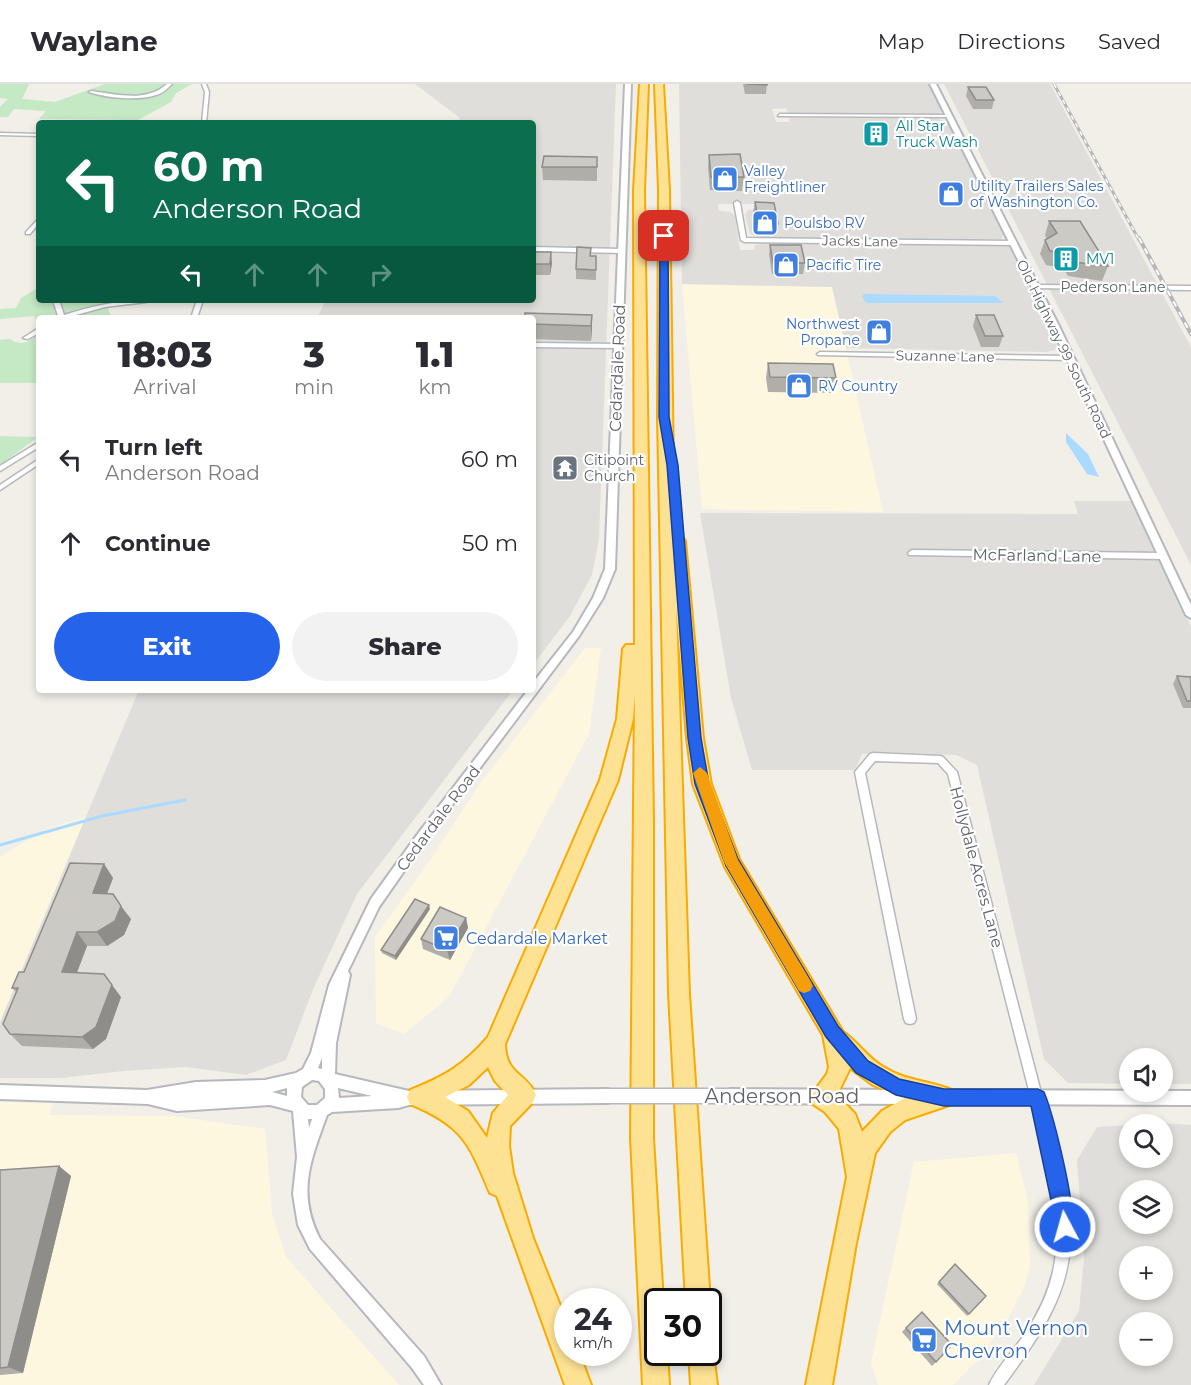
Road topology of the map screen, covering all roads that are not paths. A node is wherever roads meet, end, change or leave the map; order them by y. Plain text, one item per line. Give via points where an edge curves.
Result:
1 (170, 84) edge
2 (204, 84) edge
3 (628, 84) edge
4 (644, 84) edge
5 (659, 84) edge
6 (933, 84) edge
7 (91, 92) dead end
8 (780, 115) dead end
9 (949, 116) junction
10 (204, 120) edge
11 (0, 134) edge
12 (36, 135) edge
13 (737, 203) dead end
14 (36, 224) edge
15 (28, 233) dead end
16 (1014, 243) junction
17 (536, 249) edge
18 (622, 251) junction
19 (1035, 287) junction
20 (1191, 288) edge
21 (121, 303) edge
22 (67, 315) edge
23 (36, 332) edge
24 (26, 338) dead end
25 (536, 345) edge
26 (618, 346) junction
27 (820, 354) dead end
28 (1070, 358) junction
29 (664, 417) junction
30 (36, 446) edge
31 (36, 463) edge
32 (0, 469) edge
33 (0, 488) edge
34 (912, 553) dead end
35 (1163, 556) junction
36 (640, 559) junction
37 (1191, 615) edge
38 (536, 687) edge
39 (531, 693) edge
40 (345, 966) junction
41 (910, 1019) dead end
42 (832, 1032) junction
43 (495, 1044) junction
44 (306, 1077) junction
45 (329, 1078) junction
46 (0, 1092) edge
47 (525, 1095) junction
48 (147, 1097) junction
49 (414, 1097) junction
50 (821, 1097) junction
51 (944, 1097) junction
52 (1038, 1098) junction
53 (1191, 1098) edge
54 (298, 1107) junction
55 (325, 1107) junction
56 (304, 1157) junction
57 (858, 1177) junction
58 (525, 1246) junction
59 (697, 1288) edge
60 (554, 1320) edge
61 (571, 1366) edge
62 (702, 1366) edge
63 (433, 1385) edge
64 (578, 1385) edge
65 (656, 1385) edge
66 (704, 1385) edge
67 (819, 1385) edge
68 (996, 1385) edge

1 - 7 street via 161,93 150,95
2 - 10 street
3 - 18 street, Cedardale Road
4 - 36 highway via 639,190
5 - 29 highway via 664,190
6 - 9 street, Old Highway 99 South Road
8 - 9 street
9 - 16 street, Old Highway 99 South Road
11 - 12 street
13 - 16 street, Jacks Lane via 744,240
14 - 15 street
16 - 19 street, Old Highway 99 South Road
17 - 18 street
18 - 26 street, Cedardale Road
19 - 20 street, Pederson Lane
19 - 28 street, Old Highway 99 South Road
21 - 22 street
23 - 24 street
25 - 26 street
26 - 38 street, Cedardale Road via 610,569 576,634
27 - 28 street, Suzanne Lane
28 - 35 street, Old Highway 99 South Road
29 - 42 highway via 673,465 702,784 731,862
29 - 59 highway via 678,994
30 - 32 street
31 - 33 street
34 - 35 street, McFarland Lane
35 - 37 street, Old Highway 99 South Road
36 - 43 highway via 625,719 613,769
36 - 65 highway via 644,822 642,1138
39 - 40 street, Cedardale Road via 375,903
40 - 44 street, Cedardale Road via 335,985
40 - 45 street, Cedardale Road via 329,1043
41 - 52 street, Hollydale Acres Lane via 860,772 873,757 940,759 952,772
42 - 50 highway via 840,1072 831,1089
42 - 51 highway via 854,1059 883,1081
43 - 47 highway via 502,1075
43 - 49 highway via 478,1066 459,1081
44 - 45 street via 318,1074
44 - 48 street via 266,1087 196,1089
44 - 54 street via 293,1093
45 - 49 street, Anderson Road
45 - 55 street via 333,1093
46 - 48 street
47 - 49 street, Anderson Road
47 - 50 street, Anderson Road, bridge
47 - 58 highway via 503,1116 497,1140
48 - 54 street via 177,1104 270,1098
49 - 55 street, Anderson Road
49 - 58 highway via 440,1102 471,1131
50 - 51 street, Anderson Road
50 - 57 highway via 833,1103 849,1123
51 - 52 street, Anderson Road
51 - 57 highway via 912,1104 882,1126 868,1145
52 - 53 street, Anderson Road
52 - 68 street via 1063,1206 1062,1274 1041,1324
54 - 55 street via 312,1112
54 - 56 street
55 - 56 street
56 - 63 street via 300,1194 305,1225 315,1244 418,1362
57 - 67 highway
58 - 60 highway
61 - 64 highway
62 - 66 highway

